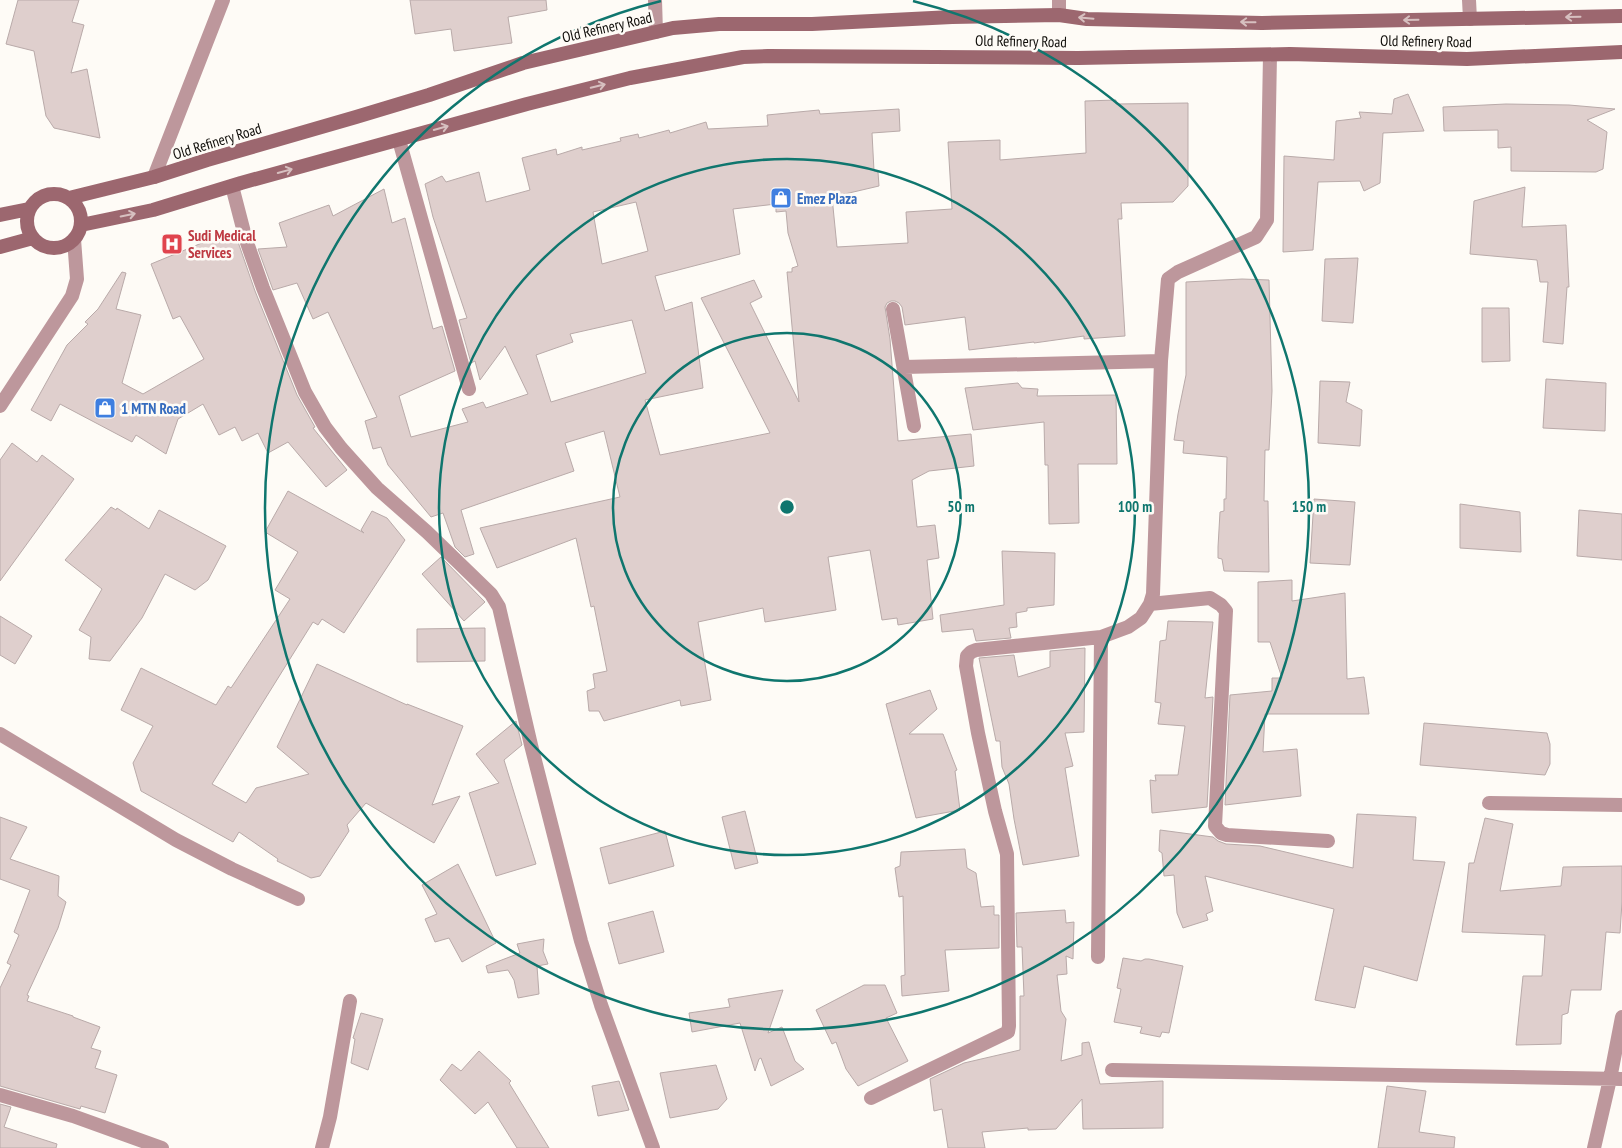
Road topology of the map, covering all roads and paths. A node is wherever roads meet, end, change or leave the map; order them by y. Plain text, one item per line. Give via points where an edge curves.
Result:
1 (223, 0) edge
2 (655, 0) edge
3 (1059, 0) edge
4 (1469, 0) edge
5 (1059, 14) junction
6 (1622, 16) edge
7 (1470, 19) junction
8 (656, 32) junction
9 (1622, 52) edge
10 (1270, 55) junction
11 (399, 140) junction
12 (154, 177) junction
13 (232, 186) junction
14 (69, 198) junction
15 (29, 209) junction
16 (0, 215) edge
17 (81, 225) junction
18 (33, 238) junction
19 (74, 239) junction
20 (0, 248) edge
21 (893, 309) dead end
22 (1161, 361) junction
23 (904, 367) junction
24 (469, 390) dead end
25 (0, 406) edge
26 (914, 426) dead end
27 (1150, 604) junction
28 (1101, 637) junction
29 (0, 734) edge
30 (1489, 803) dead end
31 (1622, 804) edge
32 (1328, 840) dead end
33 (298, 899) dead end
34 (1098, 957) dead end
35 (350, 1001) dead end
36 (1622, 1017) edge
37 (1112, 1070) dead end
38 (1616, 1079) edge
39 (0, 1095) edge
40 (871, 1098) dead end
41 (162, 1148) edge
42 (322, 1148) edge
43 (653, 1148) edge
44 (1594, 1148) edge

1 - 12 street
2 - 8 street
3 - 5 street
4 - 7 street
7 -> 5 main road, Old Refinery Road via 1262,23 1087,18
5 - 8 main road, Old Refinery Road via 812,24 719,24
6 -> 7 main road, Old Refinery Road
8 - 12 main road, Old Refinery Road via 523,63 428,96
9 - 10 main road, Old Refinery Road via 1467,59
11 -> 10 main road, Old Refinery Road via 630,78 742,57
10 - 22 street via 1267,220 1256,237 1168,279
13 -> 11 main road, Old Refinery Road
11 - 24 street
12 - 14 main road, Old Refinery Road
17 -> 13 main road, Old Refinery Road via 153,210
13 - 43 street via 262,288 305,392 325,427 377,488 491,594 499,607 581,941
14 - 15 main road via 54,194 39,198
14 - 17 main road via 79,210
15 - 16 main road
15 - 18 main road via 26,224
17 - 19 main road
18 - 19 main road via 45,247 60,248
18 - 20 main road
19 - 25 street via 77,279 72,296
21 - 23 street
22 - 23 street
22 - 27 street via 1153,594
23 - 26 street
27 - 28 street via 1141,618 1128,627
27 - 32 street via 1210,598 1226,611 1215,826 1227,834
28 - 34 street
28 - 40 street via 976,650 967,656 978,733 1007,854 1008,1032
29 - 33 street via 176,840
30 - 31 street
35 - 42 street
36 - 38 street
37 - 38 street
38 - 44 street
39 - 41 street via 73,1116

